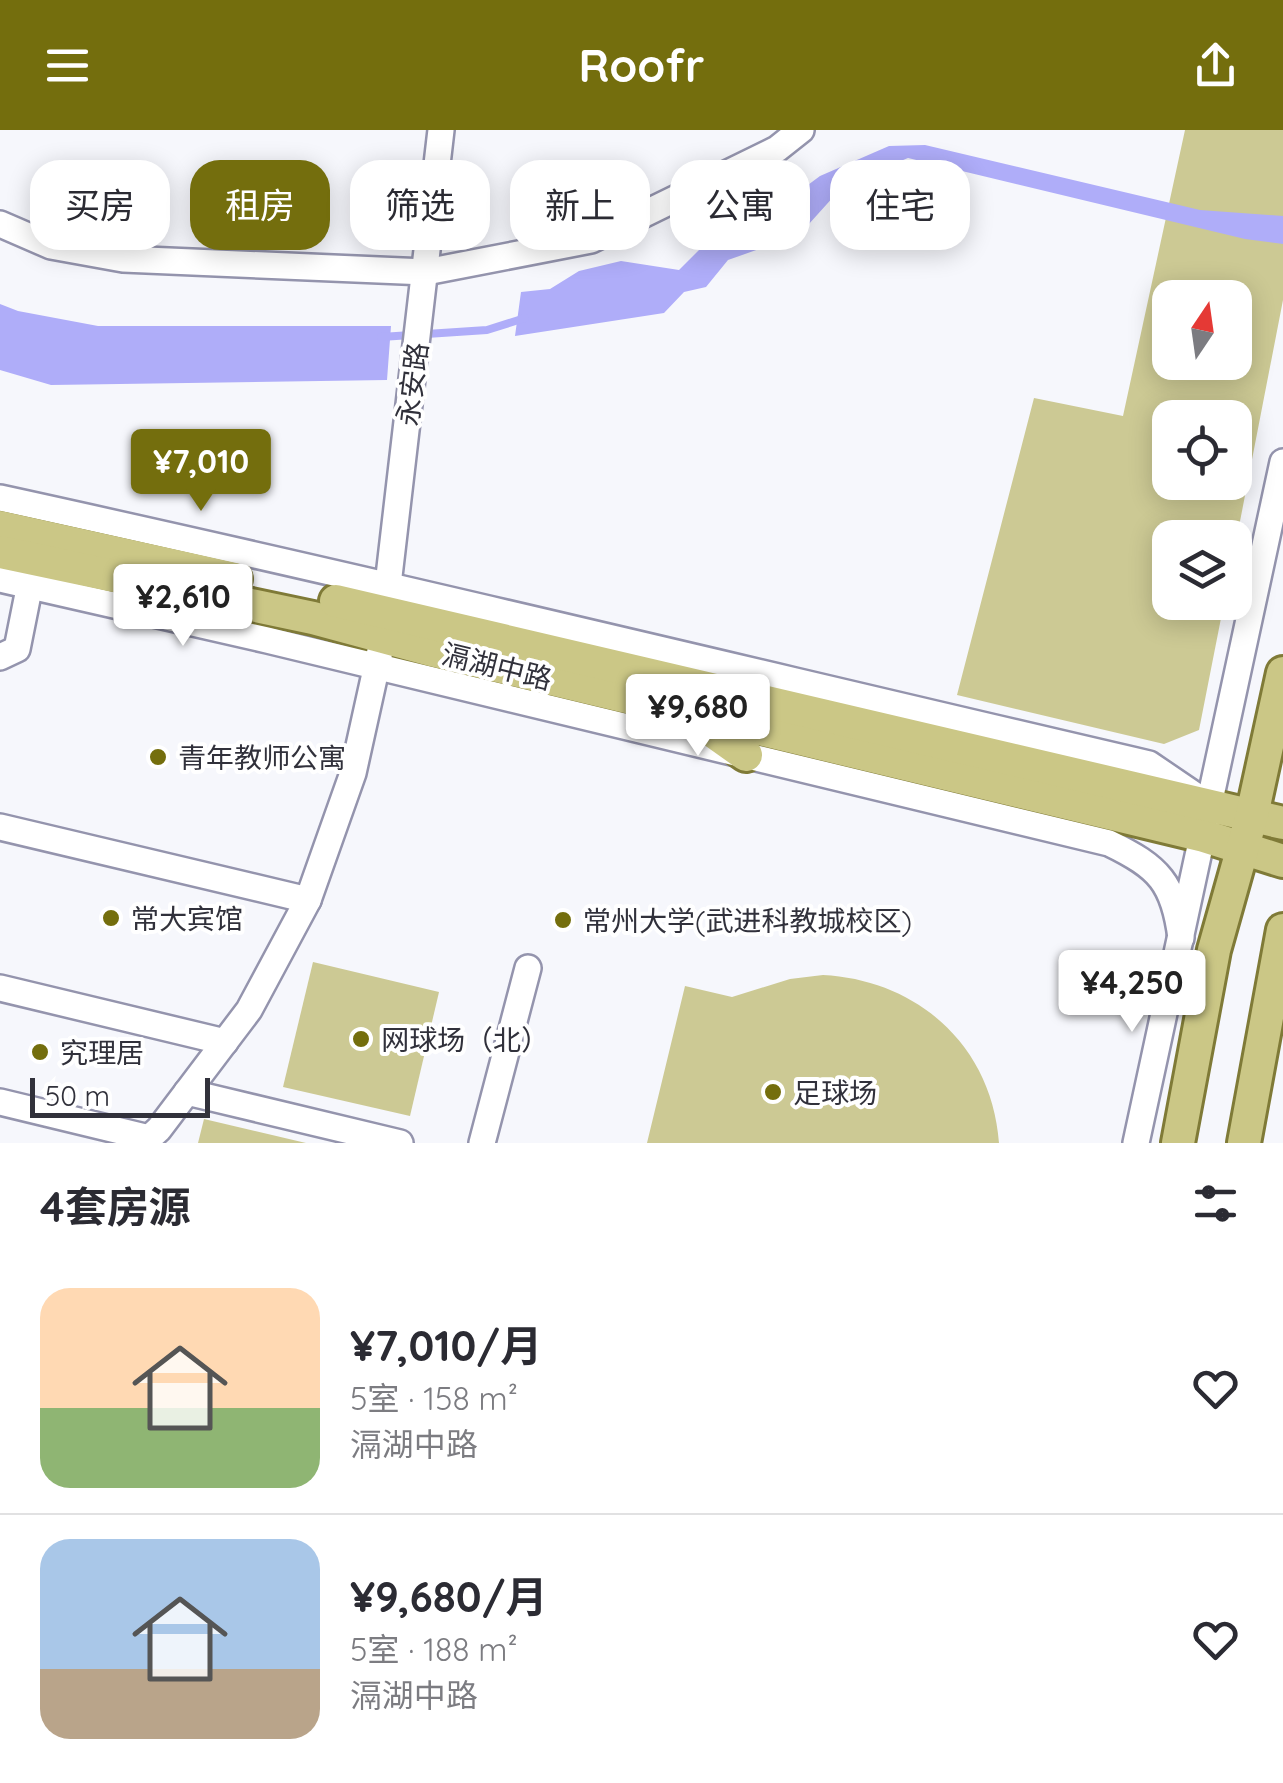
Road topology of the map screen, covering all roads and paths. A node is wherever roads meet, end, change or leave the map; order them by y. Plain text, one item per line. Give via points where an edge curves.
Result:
1 (441, 130) edge
2 (801, 130) edge
3 (0, 224) edge
4 (426, 272) junction
5 (1283, 462) edge
6 (0, 498) edge
7 (0, 526) edge
8 (0, 552) edge
9 (32, 573) junction
10 (0, 579) edge
11 (383, 626) junction
12 (0, 657) edge
13 (1283, 673) edge
14 (687, 712) junction
15 (746, 755) junction
16 (1268, 819) edge
17 (1208, 821) junction
18 (0, 827) edge
19 (1243, 848) junction
20 (1283, 861) edge
21 (308, 900) junction
22 (1283, 930) edge
23 (1181, 938) junction
24 (528, 968) dead end
25 (0, 988) edge
26 (224, 1042) junction
27 (187, 1092) junction
28 (0, 1102) edge
29 (147, 1141) edge
30 (400, 1143) edge
31 (482, 1143) edge
32 (1136, 1143) edge
33 (1178, 1143) edge
34 (1244, 1143) edge

1 - 4 street, 永安路
2 - 4 street via 777,149 592,240
3 - 4 street via 52,246 124,259
4 - 11 street, 永安路
5 - 17 street
6 - 11 street via 302,564
7 - 11 main road, 滆湖中路
8 - 9 main road, 滆湖中路
9 - 10 street
9 - 11 main road, 滆湖中路
9 - 12 street via 16,649
11 - 14 main road, 滆湖中路
11 - 15 street
11 - 17 main road, 滆湖中路
11 - 21 street, 永安路 via 353,772
13 - 16 main road
14 - 15 main road
14 - 17 main road, 滆湖中路
15 - 23 street via 1109,843 1154,868 1167,884
16 - 17 main road, 滆湖中路
16 - 19 main road
17 - 19 main road, 滆湖中路
17 - 23 street
18 - 21 street
19 - 20 main road, 滆湖中路
19 - 33 main road via 1214,950
21 - 26 street, 永安路 via 249,1010
22 - 34 main road
23 - 32 street
24 - 31 street
25 - 26 street
26 - 27 street, 永安路
27 - 29 street, 永安路
27 - 30 street
28 - 29 street

